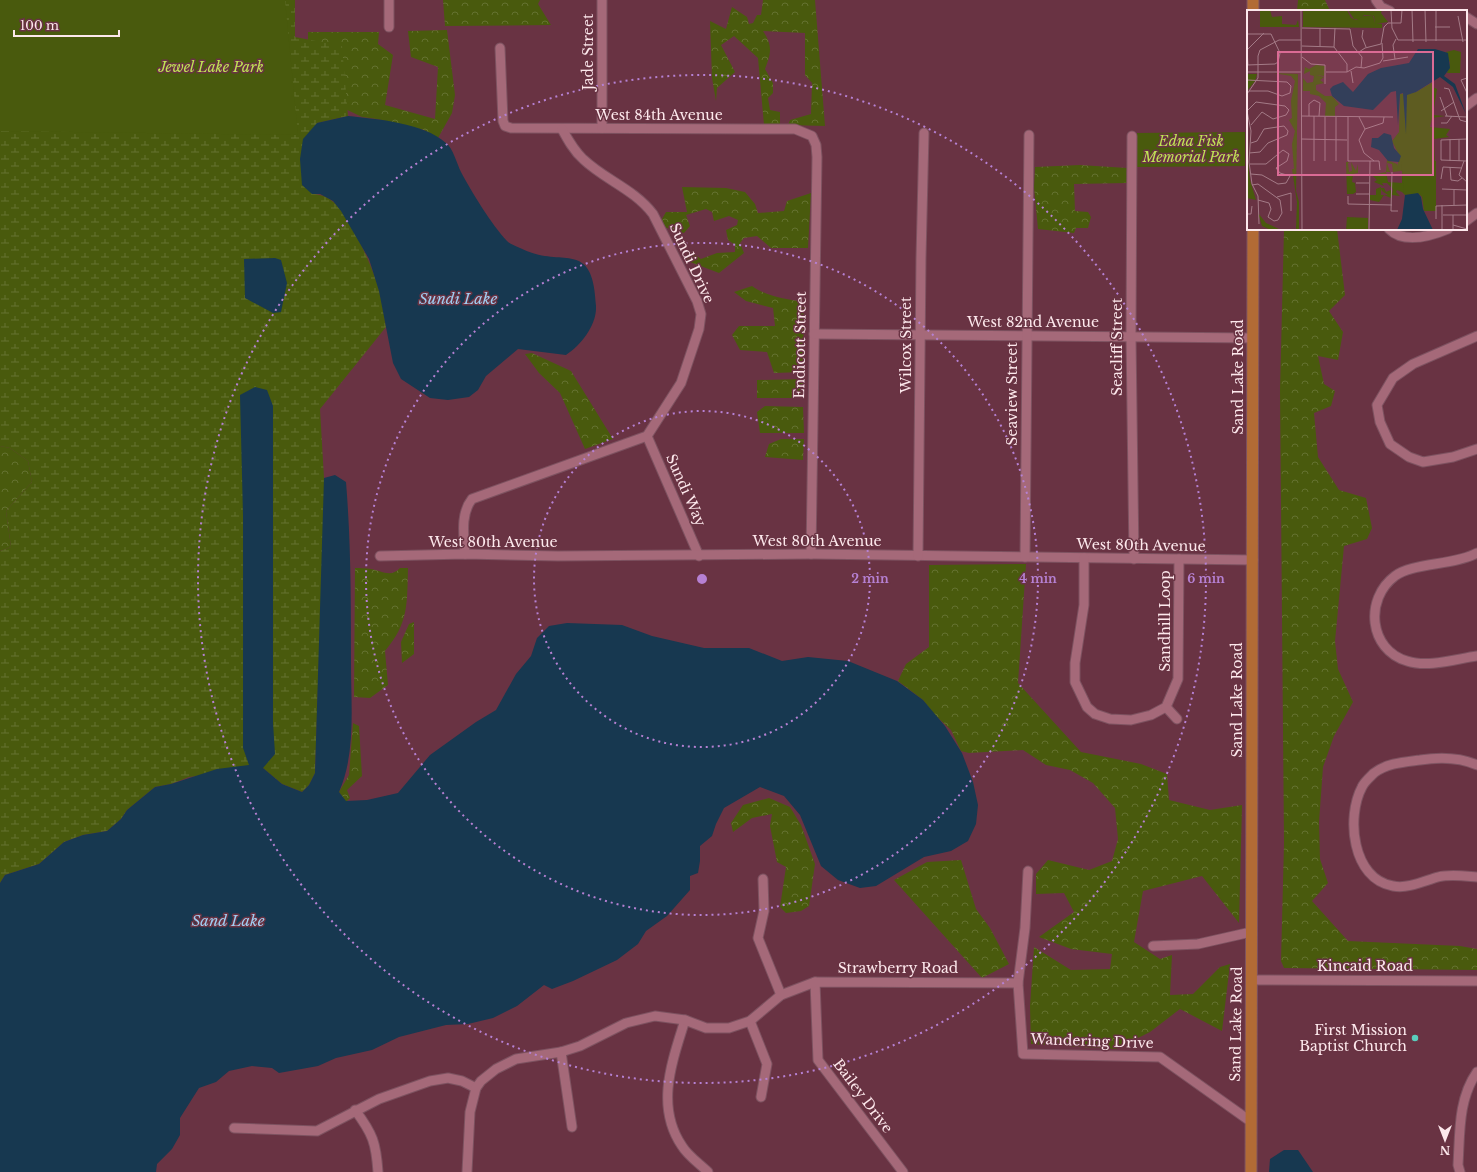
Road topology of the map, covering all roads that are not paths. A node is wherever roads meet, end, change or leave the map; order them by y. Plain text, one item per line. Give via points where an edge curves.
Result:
1 (390, 0) edge
2 (602, 0) edge
3 (1376, 0) edge
4 (1388, 10) edge
5 (1467, 18) edge
6 (1477, 24) edge
7 (390, 28) dead end
8 (500, 48) dead end
9 (1477, 98) edge
10 (1467, 105) edge
11 (602, 128) junction
12 (562, 129) junction
13 (924, 133) dead end
14 (1029, 135) dead end
15 (812, 136) joint
16 (1132, 136) dead end
17 (1477, 213) edge
18 (1467, 220) edge
19 (1253, 230) edge
20 (1390, 230) edge
21 (1446, 230) edge
22 (814, 334) junction
23 (920, 335) junction
24 (1477, 336) edge
25 (1026, 337) junction
26 (1131, 337) junction
27 (1253, 338) junction
28 (647, 436) junction
29 (1477, 449) edge
30 (465, 554) junction
31 (811, 554) junction
32 (1477, 554) edge
33 (380, 556) dead end
34 (699, 556) junction
35 (918, 556) junction
36 (1025, 557) junction
37 (1084, 558) junction
38 (1134, 559) junction
39 (1179, 559) junction
40 (1253, 560) junction
41 (1477, 656) edge
42 (1166, 707) junction
43 (1177, 719) dead end
44 (1477, 765) edge
45 (1028, 871) dead end
46 (1477, 878) edge
47 (763, 879) dead end
48 (1251, 932) junction
49 (1153, 946) dead end
50 (1252, 980) junction
51 (1477, 981) edge
52 (815, 982) junction
53 (1018, 983) junction
54 (781, 994) junction
55 (685, 1020) junction
56 (750, 1021) junction
57 (561, 1052) junction
58 (1477, 1072) edge
59 (476, 1088) junction
60 (761, 1098) dead end
61 (355, 1110) junction
62 (1250, 1121) junction
63 (572, 1127) dead end
64 (234, 1128) dead end
65 (378, 1172) edge
66 (467, 1172) edge
67 (707, 1172) edge
68 (903, 1172) edge
69 (1251, 1172) edge
70 (1460, 1172) edge

1 - 7 street
2 - 11 street, Jade Street
3 - 4 street
5 - 6 street
8 - 12 street, West 84th Avenue via 505,126
9 - 10 street
11 - 12 street, West 84th Avenue
11 - 15 street, West 84th Avenue via 795,129
12 - 28 street, Sundi Drive via 583,160 646,205 698,301 701,314 699,329 681,383
13 - 23 street, Wilcox Street
14 - 25 street, Seaview Street
15 - 22 street, Endicott Street via 817,157
16 - 26 street, Seacliff Street
17 - 18 street
19 - 27 main road, Sand Lake Road
20 - 21 street via 1412,238 1432,236
22 - 23 street, West 82nd Avenue
22 - 31 street, Endicott Street
23 - 25 street, West 82nd Avenue
23 - 35 street, Wilcox Street
24 - 29 street via 1413,364 1393,378 1377,405 1380,422 1390,444 1408,456 1423,462 1453,457
25 - 26 street, West 82nd Avenue
25 - 36 street, Seaview Street
26 - 27 street, West 82nd Avenue
26 - 38 street, Seacliff Street
27 - 40 main road, Sand Lake Road
28 - 30 street via 472,499 466,507 464,517
28 - 34 street, Sundi Way
30 - 33 street, West 80th Avenue
30 - 34 street, West 80th Avenue
31 - 34 street, West 80th Avenue
31 - 35 street, West 80th Avenue
32 - 41 street via 1395,575 1376,599 1374,623 1381,641 1391,653 1406,661 1420,664
35 - 36 street, West 80th Avenue
36 - 37 street, West 80th Avenue
37 - 38 street, West 80th Avenue
37 - 42 street via 1084,606 1075,663 1075,682 1087,707 1095,714 1131,720 1151,715
38 - 39 street, West 80th Avenue
39 - 40 street, West 80th Avenue
39 - 42 street, Sandhill Loop via 1178,679
40 - 48 main road, Sand Lake Road
42 - 43 street
44 - 46 street via 1462,759 1433,758 1391,764 1375,772 1362,785 1354,820 1355,848 1363,866 1379,880 1393,886 1412,885 1440,877 1462,875
45 - 53 street, Wandering Drive via 1025,928
47 - 54 street via 764,911 758,938
48 - 49 street via 1198,944
48 - 50 main road, Sand Lake Road
50 - 51 street, Kincaid Road
50 - 62 main road, Sand Lake Road
52 - 53 street, Strawberry Road
52 - 54 street, Strawberry Road
52 - 68 street, Bailey Drive via 818,1060
53 - 62 street, Wandering Drive via 1023,1054 1160,1057
54 - 56 street
55 - 56 street via 706,1028 729,1028
55 - 57 street via 655,1016 626,1023 580,1046
55 - 67 street via 670,1072 667,1102 670,1127 683,1148
56 - 60 street via 767,1064
57 - 59 street via 516,1059 496,1069 481,1080
57 - 63 street
58 - 70 street via 1471,1080 1463,1102 1458,1165
59 - 61 street via 448,1078 430,1081
59 - 66 street via 470,1112
61 - 64 street via 317,1131
61 - 65 street via 375,1141
62 - 69 main road, Sand Lake Road

